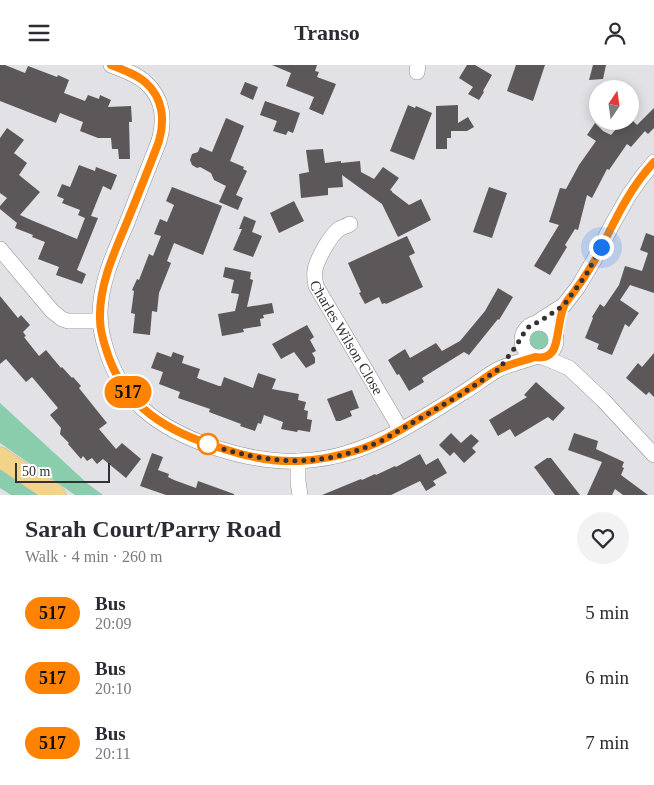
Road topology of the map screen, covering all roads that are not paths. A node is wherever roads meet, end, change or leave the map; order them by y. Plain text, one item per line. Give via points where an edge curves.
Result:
1 (111, 65) edge
2 (654, 162) edge
3 (350, 224) dead end
4 (0, 249) edge
5 (564, 305) junction
6 (100, 321) junction
7 (536, 323) junction
8 (522, 337) junction
9 (556, 341) junction
10 (539, 357) junction
11 (569, 368) junction
12 (499, 369) junction
13 (401, 430) junction
14 (654, 455) edge
15 (0, 457) edge
16 (298, 461) junction
17 (56, 495) edge
18 (300, 495) edge

1 - 6 street via 146,83 157,98 163,119 159,141 106,277
2 - 5 street via 629,195 594,260
3 - 13 street, Charles Wilson Close via 339,229 330,240 308,279 316,286
4 - 6 street via 62,319
5 - 7 street
5 - 9 street
6 - 16 street via 115,373 132,397 153,417 188,437 228,451
7 - 8 street via 527,328
7 - 9 street via 552,328
8 - 10 street via 526,351
8 - 12 street
9 - 10 street via 552,352
9 - 11 street
10 - 11 street
10 - 12 street
11 - 14 street
12 - 13 street
13 - 16 street via 352,452
15 - 17 main road
16 - 18 street

